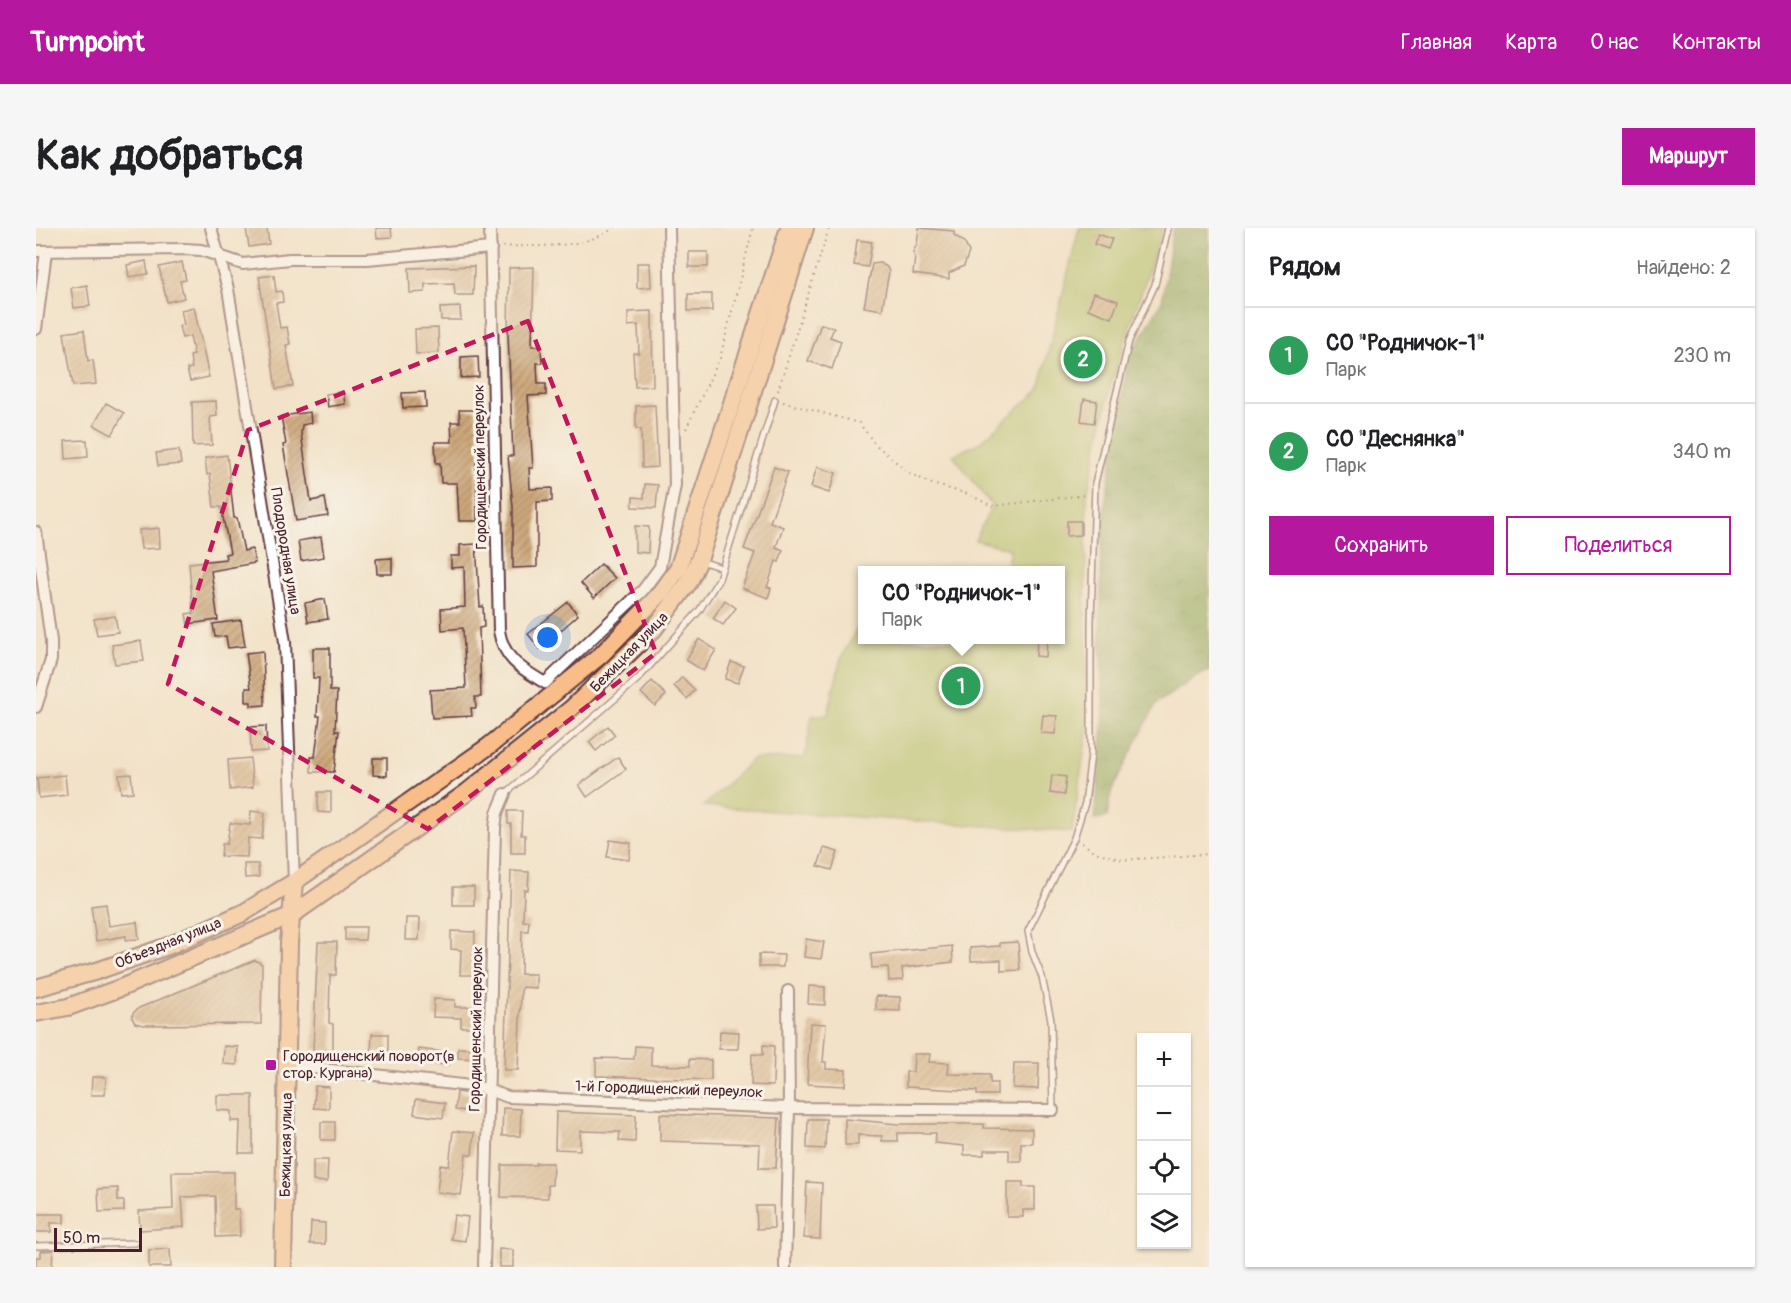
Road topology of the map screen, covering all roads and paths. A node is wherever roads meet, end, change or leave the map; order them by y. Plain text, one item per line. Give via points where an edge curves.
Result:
1 (211, 228) edge
2 (490, 228) edge
3 (614, 228) edge
4 (669, 228) edge
5 (753, 228) edge
6 (789, 228) edge
7 (805, 228) edge
8 (829, 228) edge
9 (1168, 228) edge
10 (491, 248) junction
11 (41, 252) edge
12 (220, 258) junction
13 (36, 329) edge
14 (775, 400) junction
15 (675, 440) junction
16 (1093, 495) junction
17 (36, 531) edge
18 (699, 560) junction
19 (722, 568) junction
20 (36, 707) edge
21 (505, 794) joint
22 (1074, 838) junction
23 (1209, 854) edge
24 (294, 882) junction
25 (292, 915) junction
26 (36, 988) edge
27 (788, 991) dead end
28 (36, 1013) edge
29 (288, 1065) junction
30 (489, 1091) junction
31 (789, 1108) junction
32 (1053, 1110) joint
33 (135, 1243) dead end
34 (36, 1246) edge
35 (283, 1267) edge
36 (484, 1267) edge
37 (785, 1267) edge

1 - 12 street, Плодородная улица
2 - 10 street, Городищенский переулок
3 - 10 path via 579,244
4 - 15 street
5 - 15 path via 720,358 684,431
6 - 24 main road, Бежицкая улица via 687,547 661,593 601,655 489,746
7 - 18 main road, Бежицкая улица
8 - 14 path
9 - 16 lane via 1155,285 1129,341
10 - 12 street via 261,264
10 - 15 street, Городищенский переулок via 500,632 507,656 545,683 643,590 660,567 675,485
11 - 12 street via 184,249 201,250
11 - 13 street
12 - 24 street, Плодородная улица via 285,642
14 - 16 path via 859,423 876,445 909,473 992,506
14 - 19 lane
16 - 22 lane via 1091,754 1085,803
17 - 20 street via 51,641 51,660
18 - 19 lane
18 - 25 main road, Бежицкая улица via 654,629 572,708 466,793
19 - 21 lane via 699,611 638,679
21 - 30 street, Городищенский переулок via 496,813 495,828
22 - 23 path via 1095,852 1123,860
22 - 32 lane via 1028,931 1051,1020
24 - 25 main road, Бежицкая улица
24 - 26 main road, Объездная улица via 243,913 168,946
25 - 28 main road, Объездная улица via 123,987 68,1007
25 - 29 main road, Бежицкая улица
27 - 31 street
29 - 30 street, 1-й Городищенский переулок
29 - 35 main road, Бежицкая улица
30 - 31 street, 1-й Городищенский переулок via 508,1097
30 - 36 street, Городищенский переулок
31 - 32 street, 1-й Городищенский переулок
31 - 37 street
33 - 34 lane

